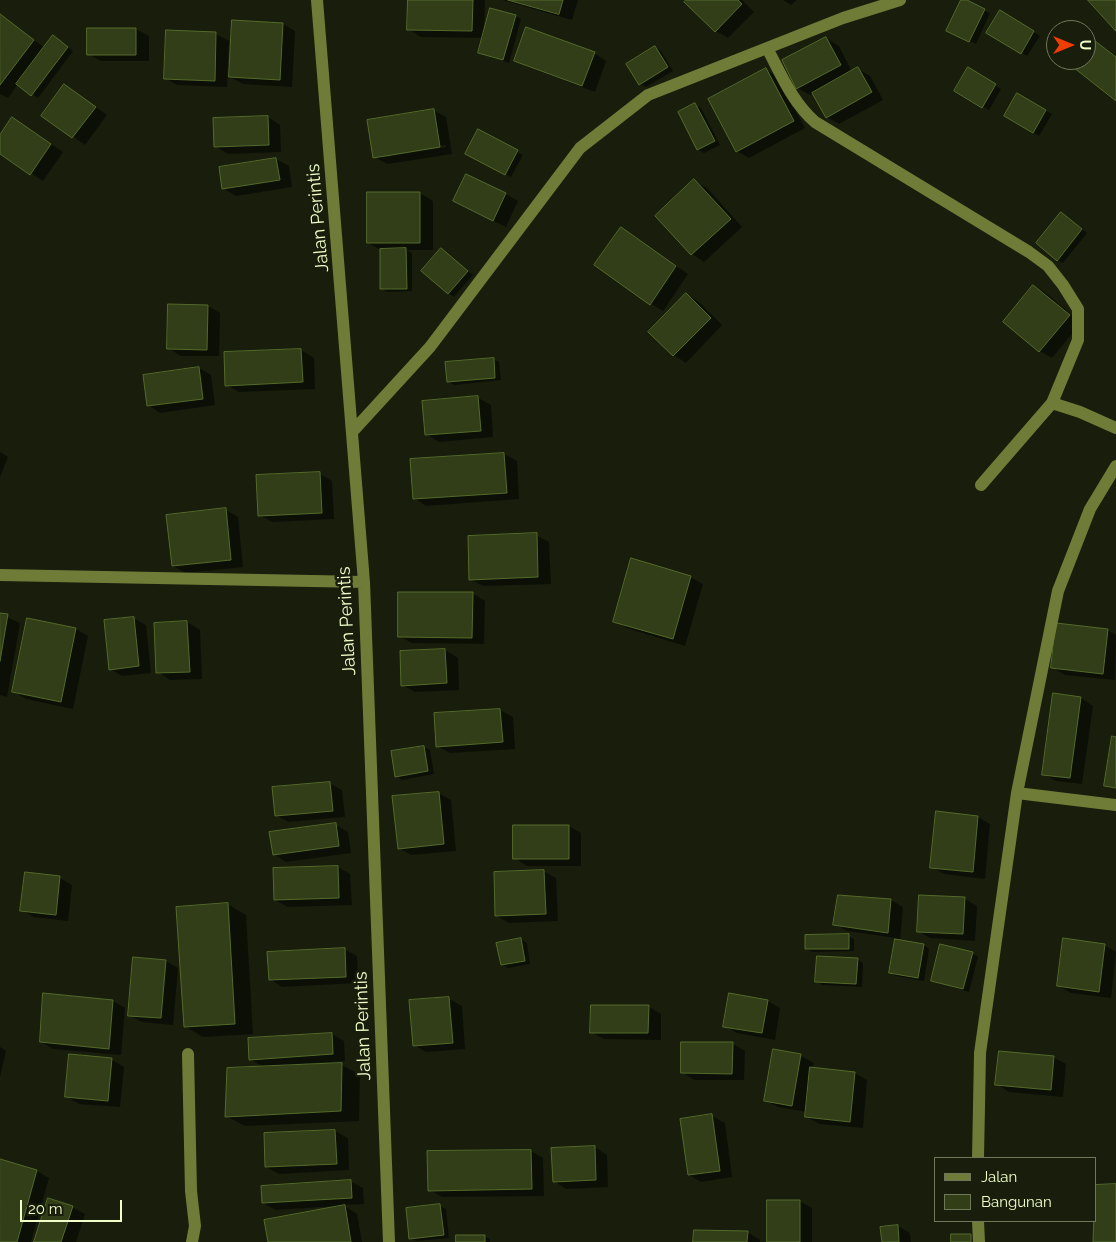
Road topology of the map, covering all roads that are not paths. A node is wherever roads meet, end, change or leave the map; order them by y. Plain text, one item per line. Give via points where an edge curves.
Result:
1 (318, 0) edge
2 (900, 0) edge
3 (871, 4) edge
4 (768, 48) junction
5 (1052, 403) junction
6 (1116, 428) edge
7 (353, 431) junction
8 (1116, 466) edge
9 (981, 485) dead end
10 (0, 575) edge
11 (364, 582) junction
12 (1018, 793) junction
13 (1116, 805) edge
14 (188, 1054) dead end
15 (978, 1157) edge
16 (978, 1222) edge
17 (192, 1242) edge
18 (389, 1242) edge
19 (979, 1242) edge

1 - 7 street, Jalan Perintis
2 - 3 street
3 - 4 street
4 - 5 street via 794,98 814,122 1029,252 1048,266 1063,284 1078,309 1078,340
4 - 7 street via 648,95 580,148 430,347
5 - 6 street
5 - 9 street
7 - 11 street, Jalan Perintis
8 - 12 street via 1090,509 1058,591
10 - 11 street
11 - 18 street, Jalan Perintis
12 - 13 street
12 - 15 street via 980,1053
14 - 17 street via 191,1191 195,1226
16 - 19 street

